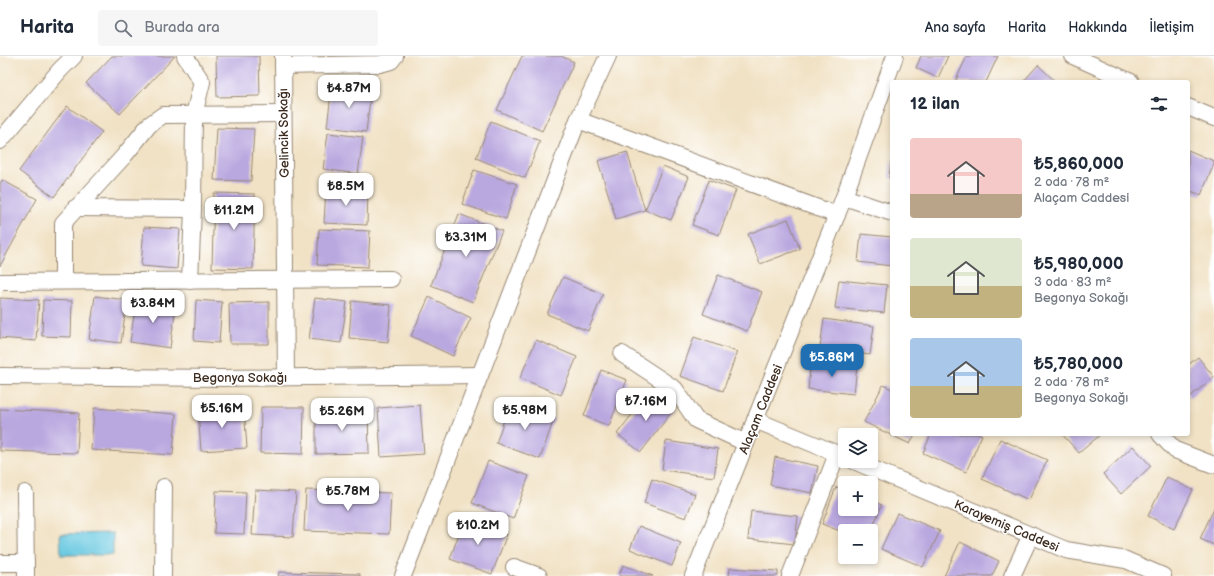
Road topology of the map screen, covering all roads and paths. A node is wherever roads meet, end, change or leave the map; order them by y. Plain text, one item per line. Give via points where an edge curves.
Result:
1 (74, 56) edge
2 (185, 56) edge
3 (395, 56) edge
4 (895, 56) edge
5 (1073, 56) edge
6 (604, 57) edge
7 (283, 61) edge
8 (1127, 80) edge
9 (1190, 108) edge
10 (283, 114) junction
11 (194, 115) junction
12 (1214, 118) edge
13 (578, 120) junction
14 (0, 141) edge
15 (844, 197) junction
16 (75, 208) junction
17 (193, 209) junction
18 (890, 212) edge
19 (837, 215) junction
20 (391, 279) dead end
21 (190, 280) junction
22 (285, 280) junction
23 (63, 281) junction
24 (0, 282) edge
25 (622, 354) dead end
26 (480, 374) junction
27 (0, 376) edge
28 (286, 377) junction
29 (755, 420) junction
30 (1162, 436) edge
31 (746, 443) junction
32 (838, 455) edge
33 (838, 463) edge
34 (1214, 465) edge
35 (871, 468) edge
36 (164, 487) dead end
37 (25, 493) dead end
38 (1031, 535) junction
39 (0, 564) edge
40 (514, 566) dead end
41 (26, 570) edge
42 (163, 576) edge
43 (403, 576) edge
44 (538, 576) edge
45 (693, 576) edge
46 (790, 576) edge
47 (1012, 576) edge
48 (1163, 576) edge

1 - 14 street
2 - 11 street via 202,82
3 - 7 street via 391,61 380,64
4 - 15 street, Alaçam Caddesi
5 - 8 street
6 - 13 street
7 - 10 street, Gelincik Sokağı
9 - 12 street
10 - 11 street
10 - 22 street, Gelincik Sokağı
11 - 16 street via 163,115 149,125
11 - 17 street
13 - 19 street
13 - 26 street
15 - 18 street
15 - 19 street, Alaçam Caddesi
16 - 17 street
16 - 23 street via 63,223
17 - 21 street
19 - 29 street, Alaçam Caddesi
20 - 22 street
21 - 22 street
21 - 23 street
22 - 28 street, Gelincik Sokağı
23 - 24 street
25 - 31 street via 675,389 696,420
26 - 28 street, Begonya Sokağı
26 - 43 street
27 - 28 street, Begonya Sokağı
29 - 31 street, Alaçam Caddesi
29 - 32 street
30 - 34 street via 1175,450
31 - 45 street, Alaçam Caddesi
33 - 46 street
35 - 38 street, Karayemiş Caddesi
36 - 42 street
37 - 41 street
38 - 47 street
38 - 48 street, Karayemiş Caddesi via 1066,550 1126,560
39 - 41 street
40 - 44 street

